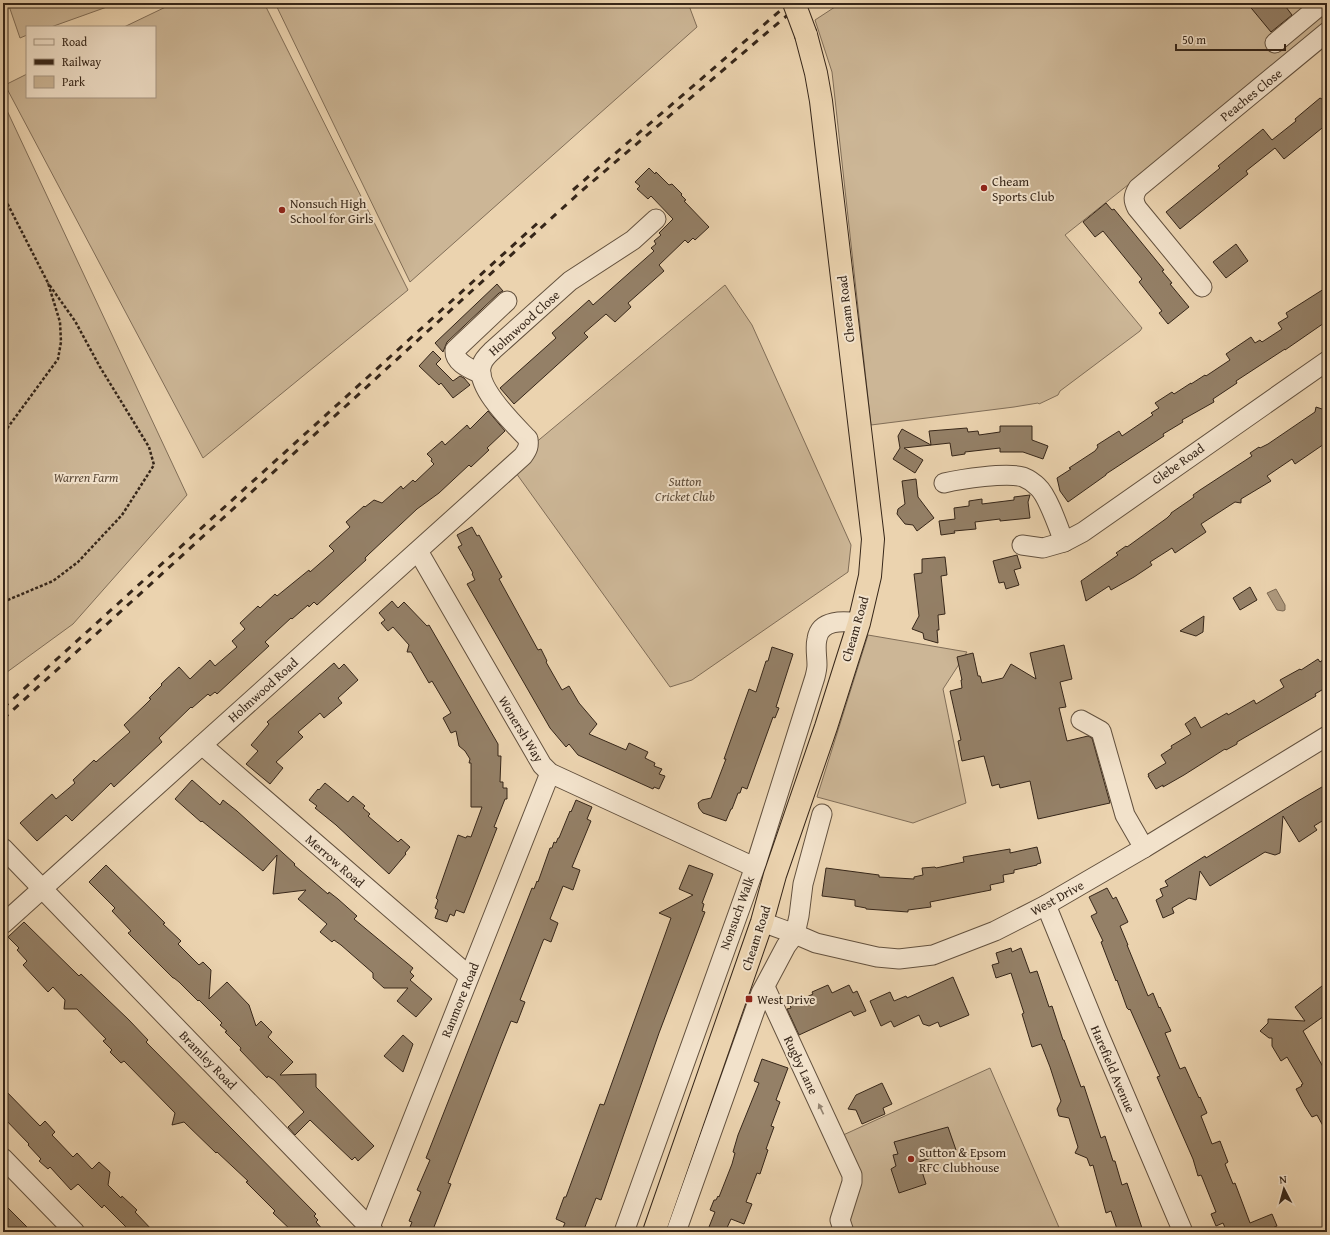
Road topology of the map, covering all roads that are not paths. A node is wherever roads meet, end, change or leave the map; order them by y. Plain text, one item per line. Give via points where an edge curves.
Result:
1 (794, 3) edge
2 (1313, 6) edge
3 (1327, 32) edge
4 (1275, 43) dead end
5 (656, 219) dead end
6 (1202, 287) dead end
7 (507, 301) dead end
8 (1327, 361) edge
9 (481, 374) junction
10 (944, 482) dead end
11 (1064, 542) junction
12 (1022, 545) dead end
13 (418, 551) junction
14 (859, 623) junction
15 (1081, 720) dead end
16 (1327, 736) edge
17 (202, 745) junction
18 (550, 773) junction
19 (822, 814) dead end
20 (3, 848) edge
21 (1144, 848) junction
22 (754, 867) junction
23 (43, 889) junction
24 (1046, 905) junction
25 (762, 922) junction
26 (3, 924) edge
27 (795, 934) junction
28 (469, 976) junction
29 (765, 987) junction
30 (3, 1158) edge
31 (371, 1231) edge
32 (75, 1232) edge
33 (624, 1232) edge
34 (654, 1232) edge
35 (676, 1232) edge
36 (844, 1232) edge
37 (1183, 1232) edge

1 - 14 highway, Cheam Road, bridge via 816,73 873,539 870,576
2 - 4 street
3 - 6 street, Peaches Close via 1179,163 1138,188 1135,193 1133,200 1137,208
5 - 9 street, Holmwood Close via 633,240 570,281 486,356 481,365
7 - 9 street via 455,350 462,364
8 - 11 street, Glebe Road via 1083,532
9 - 13 street, Holmwood Road via 485,387 493,399 528,439 528,449
10 - 11 street via 968,478 1022,476 1039,488
11 - 12 street, Glebe Road via 1043,548
13 - 17 street, Holmwood Road
13 - 18 street, Wonersh Way via 542,765
14 - 22 street, Nonsuch Walk via 833,622 822,628 818,634 815,677
14 - 25 highway, Cheam Road via 775,875
15 - 21 street via 1101,731 1125,816
16 - 21 street, West Drive
17 - 23 street, Holmwood Road
17 - 28 street, Merrow Road
18 - 22 street, Wonersh Way
18 - 28 street, Ranmore Road
19 - 27 street via 803,884
20 - 23 street, Bramley Road
21 - 24 street, West Drive
22 - 33 street, Nonsuch Walk
23 - 26 street, Holmwood Road
23 - 31 street, Bramley Road
24 - 27 street, West Drive via 995,931 933,955 915,958 876,957 816,943
24 - 37 street, Harefield Avenue
25 - 27 street, West Drive
25 - 34 highway, Cheam Road
27 - 29 street
28 - 31 street, Ranmore Road
29 - 35 street via 754,1010
36 -> 29 street, Rugby Lane via 840,1220 852,1175
30 - 32 street

